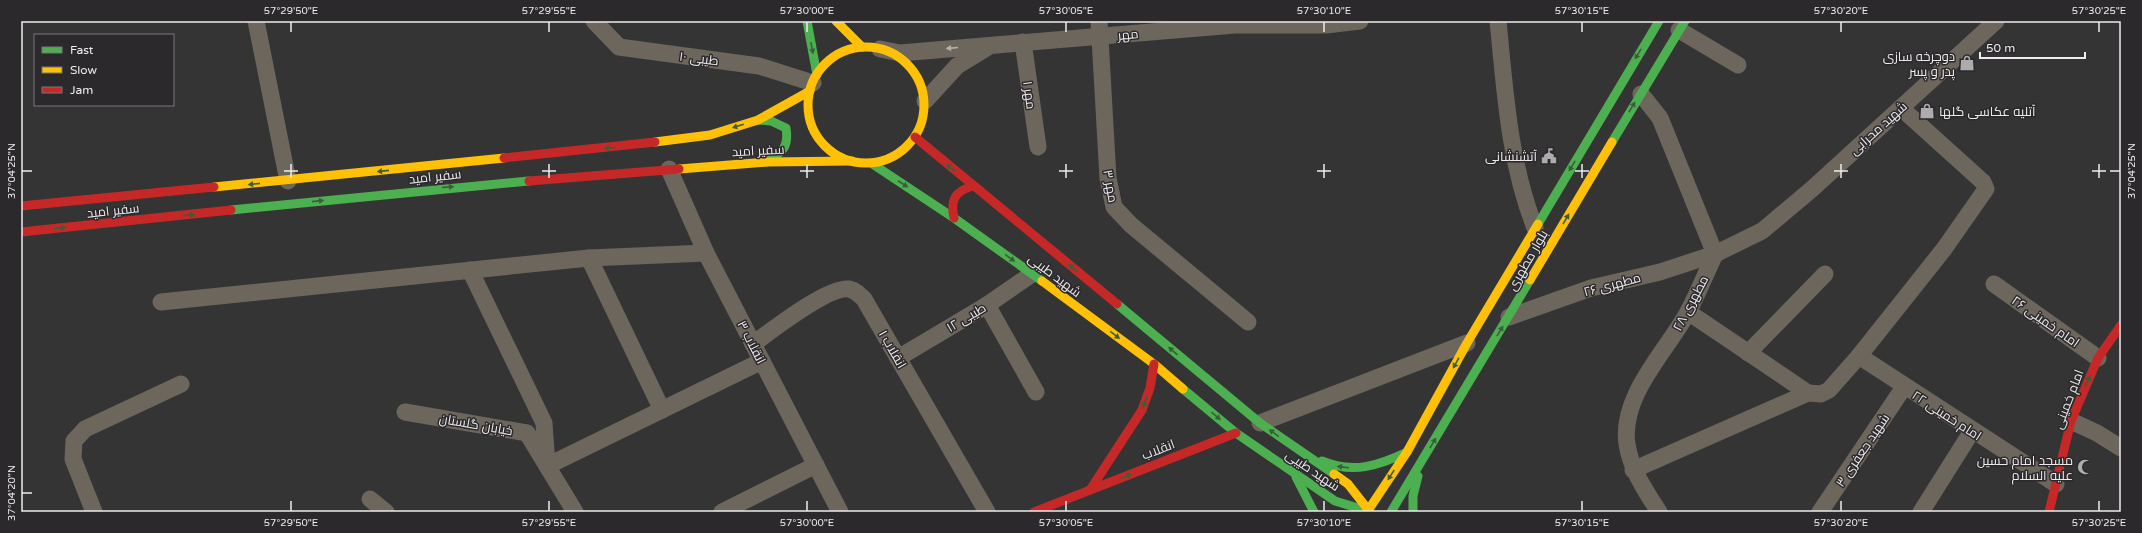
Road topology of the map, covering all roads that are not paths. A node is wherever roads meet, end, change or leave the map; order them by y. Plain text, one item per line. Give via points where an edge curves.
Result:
1 (256, 21) edge
2 (594, 21) edge
3 (807, 21) edge
4 (836, 21) edge
5 (1360, 21) edge
6 (1498, 21) edge
7 (1658, 21) edge
8 (1996, 21) edge
9 (1236, 23) edge
10 (1165, 26) edge
11 (1682, 26) edge
12 (1099, 29) edge
13 (1023, 42) junction
14 (991, 44) junction
15 (862, 47) junction
16 (880, 49) junction
17 (1738, 65) dead end
18 (813, 83) junction
19 (1641, 94) junction
20 (925, 101) junction
21 (1901, 108) junction
22 (758, 120) junction
23 (915, 138) junction
24 (1038, 147) dead end
25 (1594, 149) junction
26 (852, 161) junction
27 (767, 162) junction
28 (871, 163) junction
29 (669, 169) junction
30 (288, 181) junction
31 (973, 186) junction
32 (21, 206) edge
33 (954, 218) junction
34 (1535, 228) junction
35 (21, 232) edge
36 (706, 253) junction
37 (1715, 254) junction
38 (589, 258) junction
39 (470, 270) junction
40 (1032, 274) junction
41 (1825, 274) dead end
42 (1994, 284) dead end
43 (161, 302) dead end
44 (987, 305) junction
45 (1688, 312) junction
46 (1509, 317) junction
47 (1248, 322) dead end
48 (2121, 325) edge
49 (1467, 343) junction
50 (753, 344) junction
51 (1748, 353) junction
52 (1859, 356) junction
53 (898, 358) junction
54 (2098, 358) junction
55 (762, 361) junction
56 (1154, 364) junction
57 (181, 384) dead end
58 (1904, 388) junction
59 (1036, 392) dead end
60 (1808, 393) junction
61 (662, 410) junction
62 (405, 412) dead end
63 (2071, 421) junction
64 (1260, 423) junction
65 (1972, 431) junction
66 (1236, 433) junction
67 (2121, 448) edge
68 (1407, 452) junction
69 (1302, 453) junction
70 (1420, 464) junction
71 (547, 466) junction
72 (816, 466) junction
73 (1633, 470) junction
74 (1292, 471) junction
75 (2056, 484) junction
76 (1090, 490) junction
77 (370, 499) dead end
78 (94, 512) edge
79 (386, 512) edge
80 (575, 512) edge
81 (722, 512) edge
82 (840, 512) edge
83 (987, 512) edge
84 (1034, 512) edge
85 (1314, 512) edge
86 (1369, 512) edge
87 (1391, 512) edge
88 (1413, 512) edge
89 (1659, 512) edge
90 (1820, 512) edge
91 (1921, 512) edge
92 (2049, 512) edge

1 - 30 street
2 - 18 street, طیبی ۱۰ via 619,47 759,66
3 -> 18 street
4 - 15 street
5 - 9 street, مهر via 1326,25
6 - 34 street via 1508,122 1524,200
7 -> 25 street, بلوار مطهری
8 - 21 street, شهید محرابی
9 - 10 street, مهر
10 - 12 street, مهر
11 - 17 street
11 - 19 street, بلوار مطهری
12 - 13 street, مهر
12 - 47 street, مهر ۳ via 1108,178 1114,207 1131,225
13 - 14 street, مهر
13 - 24 street, مهر ۱
14 -> 16 street, مهر via 900,53
14 - 20 street, مهر via 957,66
15 - 16 street
15 - 18 street via 844,51 829,61
16 - 20 street via 897,56 911,68 920,83
18 - 22 street, سفیر امید
18 - 26 street via 808,109 813,127 822,142 836,154
25 -> 19 street, بلوار مطهری
19 - 37 street via 1660,118
20 - 23 street via 923,120
21 - 37 street, شهید محرابی via 1762,231
21 - 52 street via 1983,182 1986,190 1944,249
22 - 27 street via 771,121 786,128 788,141 782,152
22 -> 30 street, سفیر امید via 710,135 610,148
23 - 28 street via 903,150 888,159
31 -> 23 street, شهید طیبی
25 -> 34 street, بلوار مطهری
46 -> 25 street, بلوار مطهری
26 - 27 street, سفیر امید
26 - 28 street
27 - 29 street, سفیر امید
28 -> 33 street, شهید طیبی
35 -> 29 street, سفیر امید via 443,188
29 - 36 street, انقلاب ۳
30 -> 32 street, سفیر امید
31 - 33 street via 962,188 954,196 951,207
64 -> 31 street, شهید طیبی
33 -> 40 street, شهید طیبی
34 - 49 street, بلوار مطهری
36 - 38 street
36 - 50 street, انقلاب ۳
37 - 45 street, مطهری ۲۸
37 - 46 street, مطهری ۲۶ via 1660,272 1591,288
38 - 39 street
38 - 61 street
39 - 43 street
39 - 71 street via 544,423
40 - 44 street, طیبی ۱۲
40 -> 56 street, شهید طیبی
41 - 51 street
42 - 54 street, امام خمینی ۲۶
44 - 53 street, طیبی ۱۲
44 - 59 street
45 - 51 street
45 - 73 street, مطهری ۲۸ via 1637,392 1628,414 1627,443
70 -> 46 street, بلوار مطهری
48 - 54 street, امام خمینی
49 - 64 street
49 -> 68 street, بلوار مطهری
50 - 53 street, انقلاب ۱ via 824,296 837,290 848,289 864,299
50 - 55 street, انقلاب ۳
51 - 60 street
52 - 58 street, امام خمینی ۲۲
52 - 60 street via 1829,390 1821,394
53 - 83 street, انقلاب ۱
63 -> 54 street, امام خمینی
55 - 61 street
55 - 72 street, انقلاب ۳
56 -> 66 street, شهید طیبی
56 -> 76 street, انقلاب via 1150,388 1142,410
57 - 78 street via 85,429 74,441 73,459
58 - 65 street, امام خمینی ۲۲
58 - 90 street, شهید جعفری ۳
60 - 73 street
61 - 71 street
62 - 71 street, خیابان گلستان via 526,433
63 - 67 street
63 - 75 street, امام خمینی
69 -> 64 street, شهید طیبی
65 - 75 street, امام خمینی ۲۲
65 - 91 street
66 - 74 street, شهید طیبی
76 -> 66 street, انقلاب
68 -> 69 street via 1375,466 1353,468 1331,465
68 -> 86 street, بلوار مطهری
69 - 86 street, شهید طیبی via 1348,484
70 - 87 street, بلوار مطهری
70 - 88 street via 1413,496
71 - 80 street, خیابان گلستان
72 - 81 street
72 - 82 street, انقلاب ۳
73 - 89 street, مطهری ۲۸
74 - 85 street
74 - 86 street, شهید طیبی via 1335,501
75 - 92 street, امام خمینی
76 - 84 street, انقلاب
77 - 79 street

